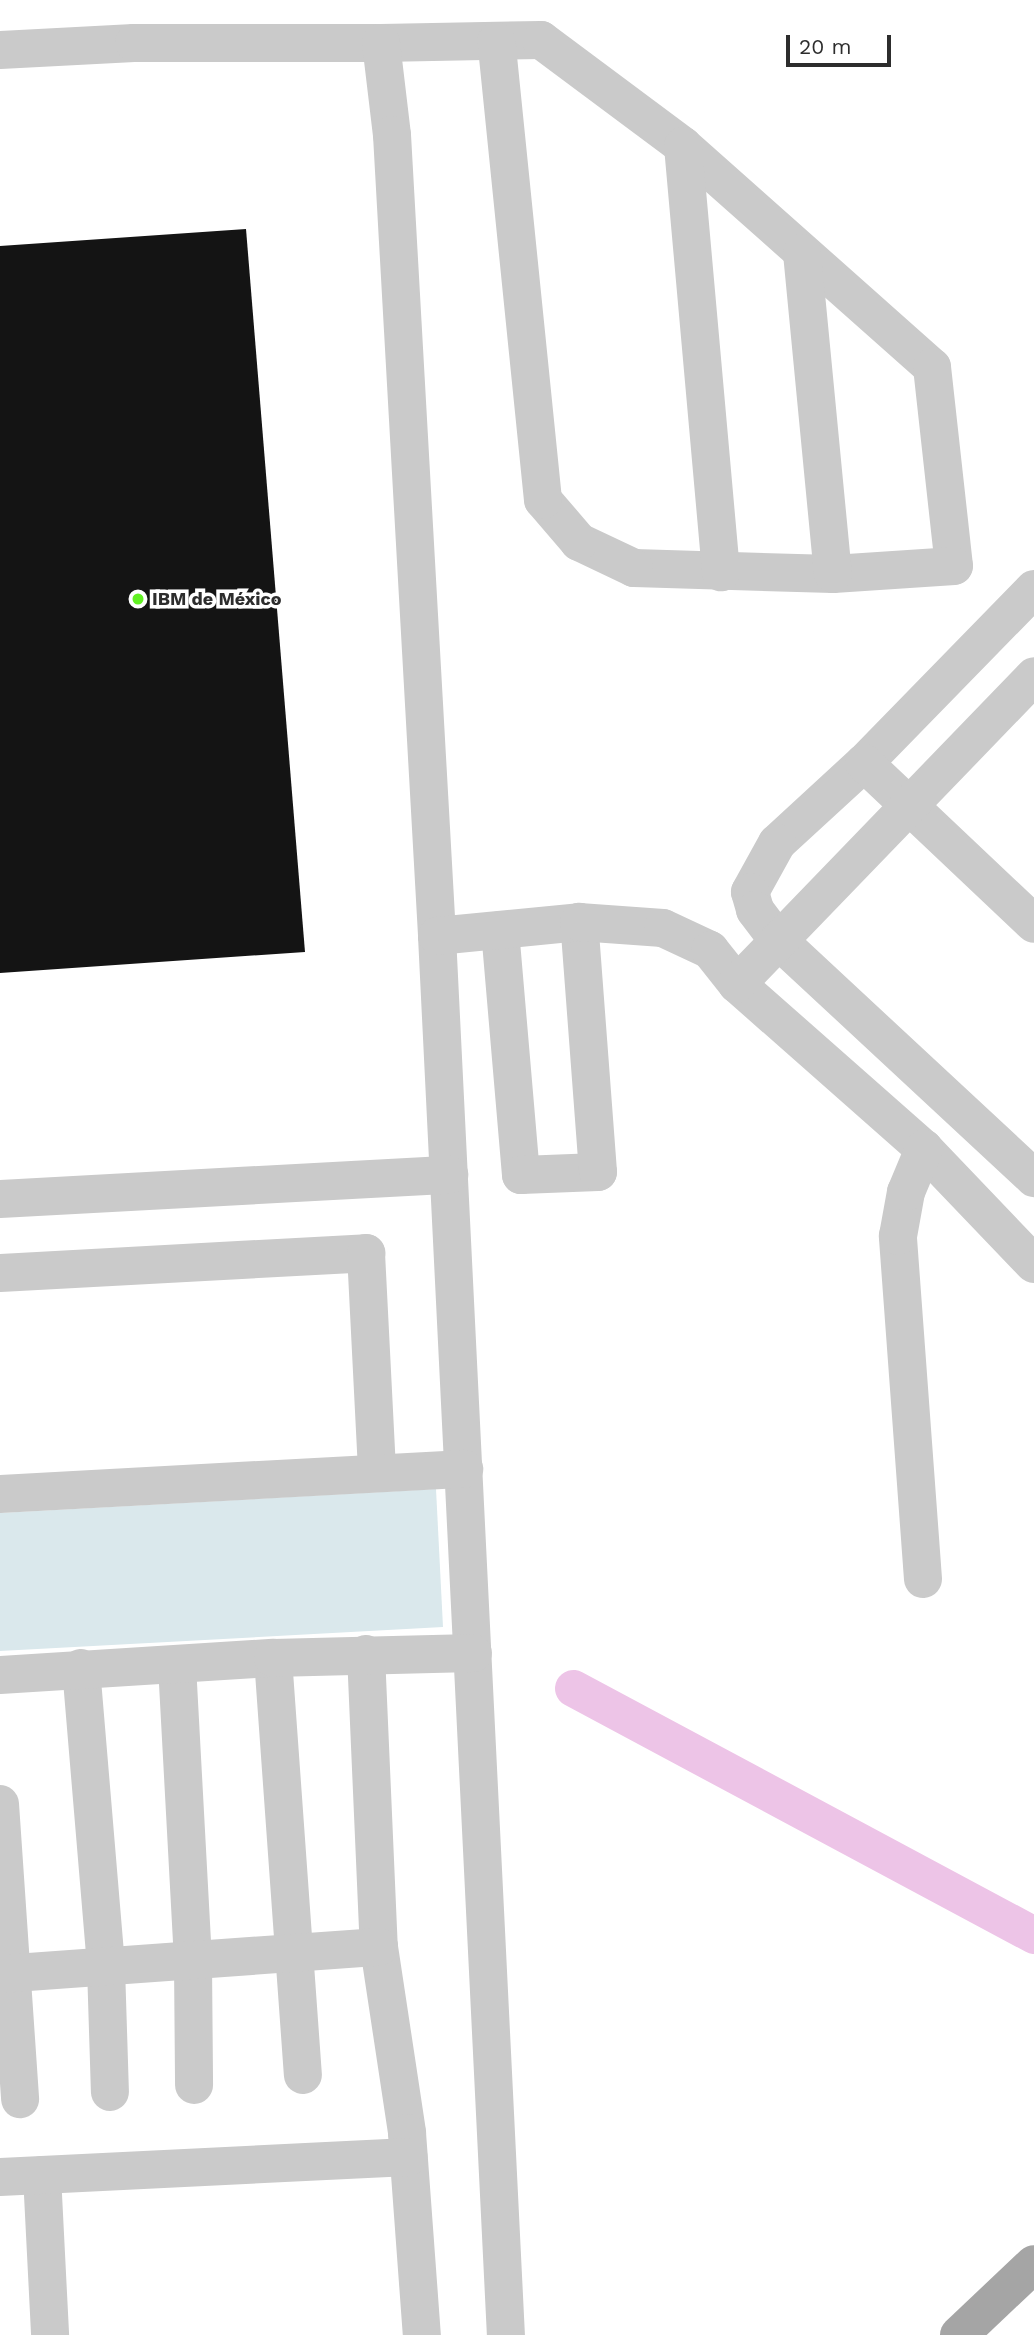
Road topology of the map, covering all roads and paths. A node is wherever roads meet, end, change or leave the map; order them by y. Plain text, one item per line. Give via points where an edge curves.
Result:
1 (496, 41) junction
2 (382, 43) junction
3 (0, 50) edge
4 (683, 146) junction
5 (802, 253) junction
6 (720, 572) junction
7 (833, 575) junction
8 (1034, 589) edge
9 (1034, 676) edge
10 (863, 763) junction
11 (908, 805) junction
12 (579, 922) junction
13 (1034, 924) edge
14 (500, 930) junction
15 (437, 936) junction
16 (778, 940) junction
17 (737, 984) junction
18 (924, 1149) junction
19 (449, 1175) junction
20 (1034, 1178) edge
21 (0, 1199) edge
22 (1028, 1244) edge
23 (0, 1273) edge
24 (464, 1469) junction
25 (377, 1473) junction
26 (4, 1494) edge
27 (923, 1579) dead end
28 (473, 1653) junction
29 (366, 1654) junction
30 (273, 1658) junction
31 (177, 1665) junction
32 (81, 1668) junction
33 (0, 1675) edge
34 (0, 1804) edge
35 (379, 1947) junction
36 (295, 1955) junction
37 (193, 1963) junction
38 (106, 1967) junction
39 (6, 1974) edge
40 (303, 2075) dead end
41 (194, 2085) dead end
42 (110, 2092) dead end
43 (20, 2099) dead end
44 (409, 2157) junction
45 (42, 2175) junction
46 (0, 2177) edge
47 (1034, 2264) edge
48 (50, 2335) edge
49 (422, 2335) edge
50 (506, 2335) edge
51 (959, 2335) edge

1 - 2 lane
1 - 4 lane via 541,40
1 - 6 lane via 543,499 579,542 634,568
2 - 3 lane via 134,43
2 - 15 lane
4 - 5 lane
4 - 6 lane
5 - 7 lane
5 - 7 lane via 932,367 954,566
6 - 7 lane
8 - 10 lane
9 - 11 lane
10 - 11 lane
10 - 16 lane via 777,843 758,870 750,892 755,910
11 - 13 lane
11 - 16 lane
12 - 14 lane
12 - 14 lane via 597,1172 521,1175
12 - 17 lane via 663,928 710,950
14 - 15 lane
15 - 19 lane
16 - 17 lane
16 - 20 lane
17 - 18 lane
18 - 22 lane
18 - 27 lane via 906,1192 898,1236
19 - 21 lane
19 - 24 lane
23 - 25 lane via 366,1254
24 - 25 lane
24 - 28 lane
25 - 26 lane
28 - 29 lane
28 - 50 lane
29 - 30 lane
29 - 35 lane
30 - 31 lane
30 - 36 lane
31 - 32 lane
31 - 37 lane
32 - 33 lane
32 - 38 lane
34 - 39 lane
35 - 36 lane
35 - 44 lane
36 - 37 lane
36 - 40 lane
37 - 38 lane
37 - 41 lane
38 - 39 lane
38 - 42 lane
39 - 43 lane
44 - 45 lane
44 - 49 lane
45 - 46 lane
45 - 48 lane
47 - 51 main road

